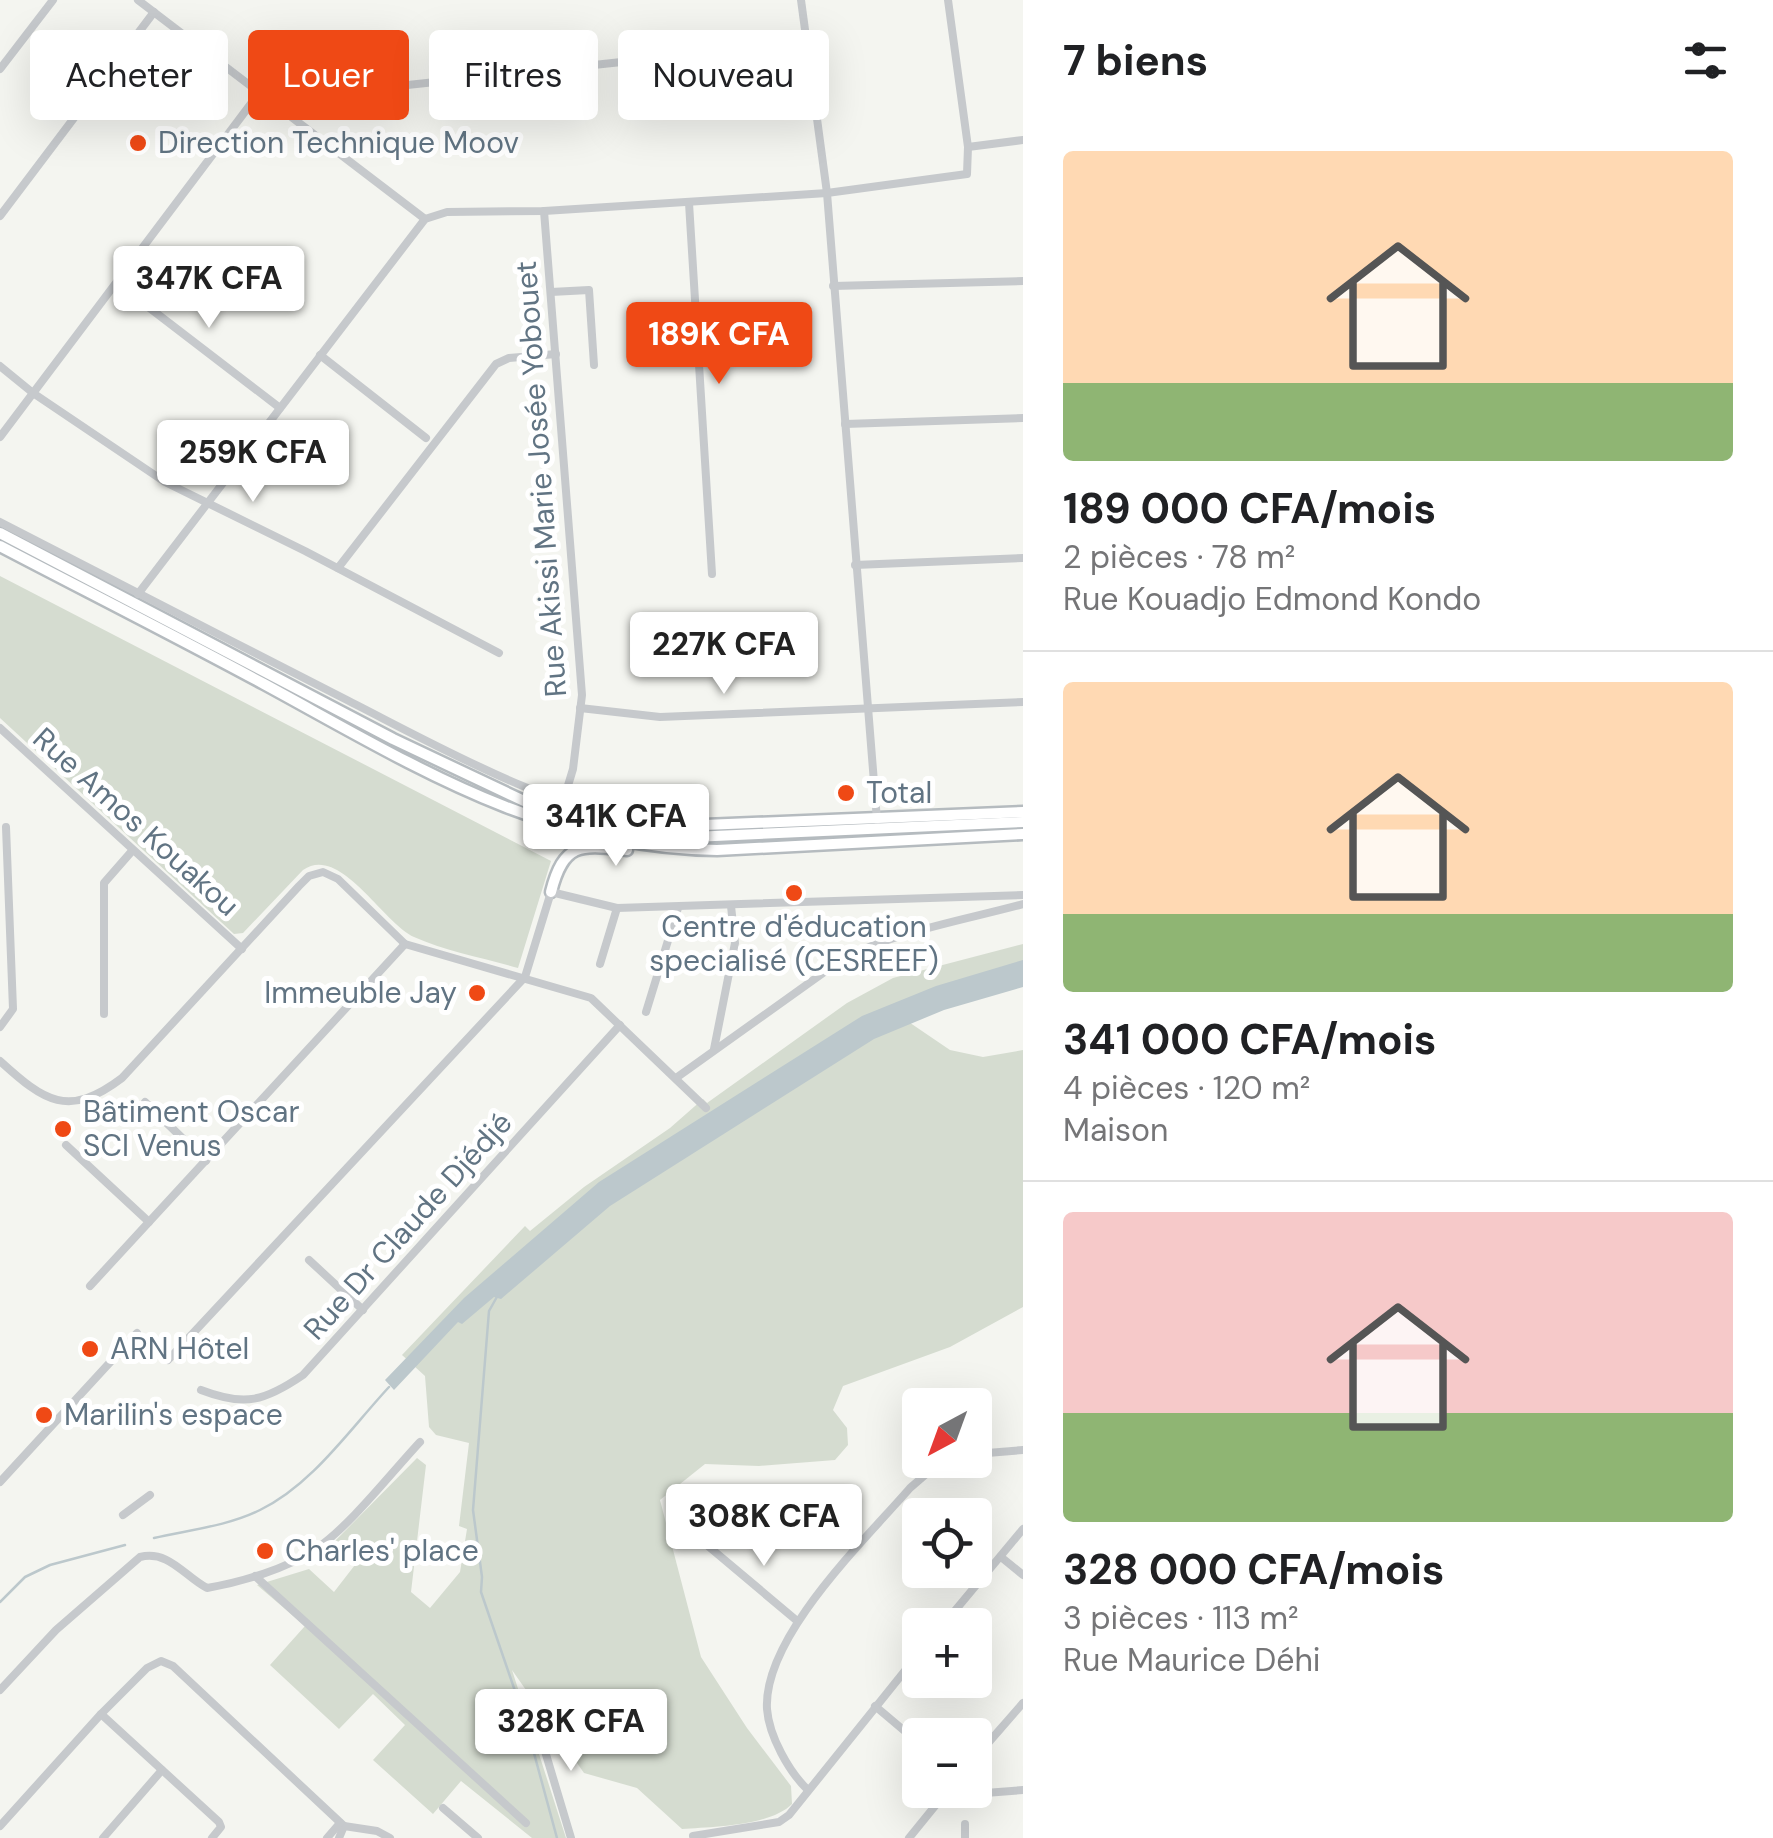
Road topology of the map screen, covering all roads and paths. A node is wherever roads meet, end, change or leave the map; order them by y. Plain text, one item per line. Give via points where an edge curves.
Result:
1 (53, 0) edge
2 (801, 0) edge
3 (948, 0) edge
4 (144, 1) edge
5 (154, 12) junction
6 (805, 30) edge
7 (618, 62) edge
8 (0, 69) edge
9 (248, 85) edge
10 (409, 85) edge
11 (248, 108) edge
12 (294, 120) edge
13 (817, 120) edge
14 (1023, 140) edge
15 (968, 148) junction
16 (827, 193) junction
17 (688, 203) junction
18 (544, 211) junction
19 (0, 216) edge
20 (424, 219) junction
21 (1023, 280) edge
22 (116, 283) junction
23 (834, 286) junction
24 (550, 292) junction
25 (556, 354) junction
26 (320, 355) junction
27 (0, 366) edge
28 (594, 366) dead end
29 (32, 392) junction
30 (280, 408) junction
31 (1023, 418) edge
32 (844, 424) junction
33 (0, 437) edge
34 (426, 438) dead end
35 (207, 503) junction
36 (0, 522) edge
37 (0, 534) edge
38 (0, 546) edge
39 (1023, 558) edge
40 (855, 565) junction
41 (338, 568) junction
42 (712, 574) dead end
43 (138, 594) junction
44 (499, 653) dead end
45 (1023, 702) edge
46 (868, 707) junction
47 (580, 708) junction
48 (0, 728) edge
49 (563, 802) junction
50 (1023, 812) edge
51 (877, 820) junction
52 (1023, 822) edge
53 (6, 827) dead end
54 (656, 827) junction
55 (1023, 834) edge
56 (693, 837) junction
57 (676, 850) junction
58 (132, 851) junction
59 (551, 892) junction
60 (1023, 895) edge
61 (1023, 904) edge
62 (731, 906) junction
63 (617, 908) junction
64 (678, 908) junction
65 (405, 944) junction
66 (242, 950) junction
67 (600, 964) dead end
68 (525, 977) junction
69 (646, 1012) dead end
70 (104, 1014) dead end
71 (620, 1025) junction
72 (0, 1027) edge
73 (714, 1049) junction
74 (0, 1061) edge
75 (676, 1078) junction
76 (145, 1102) dead end
77 (706, 1108) dead end
78 (66, 1145) dead end
79 (206, 1161) junction
80 (149, 1222) junction
81 (309, 1260) dead end
82 (90, 1286) dead end
83 (362, 1310) junction
84 (137, 1333) dead end
85 (168, 1360) dead end
86 (201, 1390) dead end
87 (420, 1442) dead end
88 (1023, 1450) edge
89 (992, 1453) edge
90 (924, 1478) edge
91 (0, 1482) edge
92 (150, 1495) dead end
93 (123, 1515) dead end
94 (1023, 1529) edge
95 (708, 1546) dead end
96 (1000, 1557) junction
97 (1023, 1575) edge
98 (255, 1576) junction
99 (957, 1608) edge
100 (796, 1620) junction
101 (902, 1673) edge
102 (0, 1690) edge
103 (1023, 1703) edge
104 (874, 1706) junction
105 (1019, 1713) edge
106 (101, 1714) junction
107 (536, 1721) dead end
108 (902, 1729) edge
109 (992, 1741) edge
110 (162, 1770) junction
111 (808, 1790) junction
112 (1023, 1790) edge
113 (992, 1792) edge
114 (443, 1808) dead end
115 (934, 1808) edge
116 (342, 1824) junction
117 (526, 1824) dead end
118 (965, 1824) dead end
119 (0, 1826) edge
120 (692, 1836) edge
121 (103, 1838) edge
122 (212, 1838) edge
123 (326, 1838) edge
124 (339, 1838) edge
125 (390, 1838) edge
126 (478, 1838) edge
127 (570, 1838) edge
128 (910, 1838) edge
129 (965, 1838) edge

1 - 8 street
2 - 6 street
3 - 15 street
4 - 5 street
5 - 9 street
5 - 19 street
7 - 10 street
11 - 22 street
12 - 20 street
13 - 16 street
14 - 15 street
15 - 16 street via 965,175
16 - 17 street
16 - 23 street
17 - 18 street
17 - 42 street
18 - 20 street via 447,212
18 - 24 street, Rue Akissi Marie Josée Yobouet
20 - 26 street
21 - 23 street
22 - 29 street
22 - 30 street
23 - 32 street
24 - 25 street, Rue Akissi Marie Josée Yobouet
24 - 28 street via 589,290
25 - 41 street via 496,364
25 - 47 street, Rue Akissi Marie Josée Yobouet
26 - 30 street
26 - 34 street
27 - 29 street
29 - 33 street
29 - 35 street
30 - 35 street
31 - 32 street
32 - 40 street
35 - 41 street
35 - 43 street
36 - 43 street
37 - 56 main road via 524,801 592,823
38 - 57 main road via 484,798 574,832
39 - 40 street
40 - 46 street
41 - 44 street
43 - 49 street via 458,757
45 - 46 street
46 - 47 street via 660,717
46 - 51 street
47 - 49 street, Rue Akissi Marie Josée Yobouet
48 - 58 street, Rue Amos Kouakou
49 - 54 street
50 - 51 main road
51 - 54 main road
52 - 56 main road
53 - 72 street via 12,1009
54 - 56 street
55 - 57 main road
57 - 59 main road via 578,848 560,865
58 - 66 street, Rue Amos Kouakou
58 - 70 street via 104,883
59 - 63 street
59 - 68 street
60 - 62 street
61 - 73 street via 865,948
62 - 64 street
62 - 73 street via 735,943
63 - 64 street
63 - 67 street
64 - 69 street
65 - 66 street via 338,880 319,872
65 - 68 street
65 - 79 street
66 - 74 street via 99,1095 74,1100 36,1094
68 - 71 street via 591,998
68 - 85 street
71 - 75 street
71 - 83 street, Rue Dr Claude Djédjé
73 - 75 street
75 - 77 street
76 - 79 street
78 - 80 street
79 - 80 street
80 - 82 street
81 - 83 street
83 - 86 street, Rue Dr Claude Djédjé via 303,1375 266,1397 233,1400
84 - 91 street
87 - 98 street via 317,1548
88 - 89 street
90 - 100 street
92 - 93 street
94 - 96 street
95 - 100 street
96 - 97 street
96 - 99 street
98 - 102 street via 206,1588 151,1554 56,1630
98 - 117 street
100 - 111 street via 766,1705 780,1748
101 - 104 street
103 - 105 street
104 - 108 street
104 - 111 street
105 - 109 street
106 - 110 street
106 - 116 street via 147,1668 161,1661 173,1666
106 - 119 street
107 - 127 street
110 - 121 street
110 - 122 street via 219,1822
111 - 120 street via 779,1822
112 - 113 street
114 - 126 street
115 - 128 street
116 - 123 street
116 - 124 street
116 - 125 street
118 - 129 street

